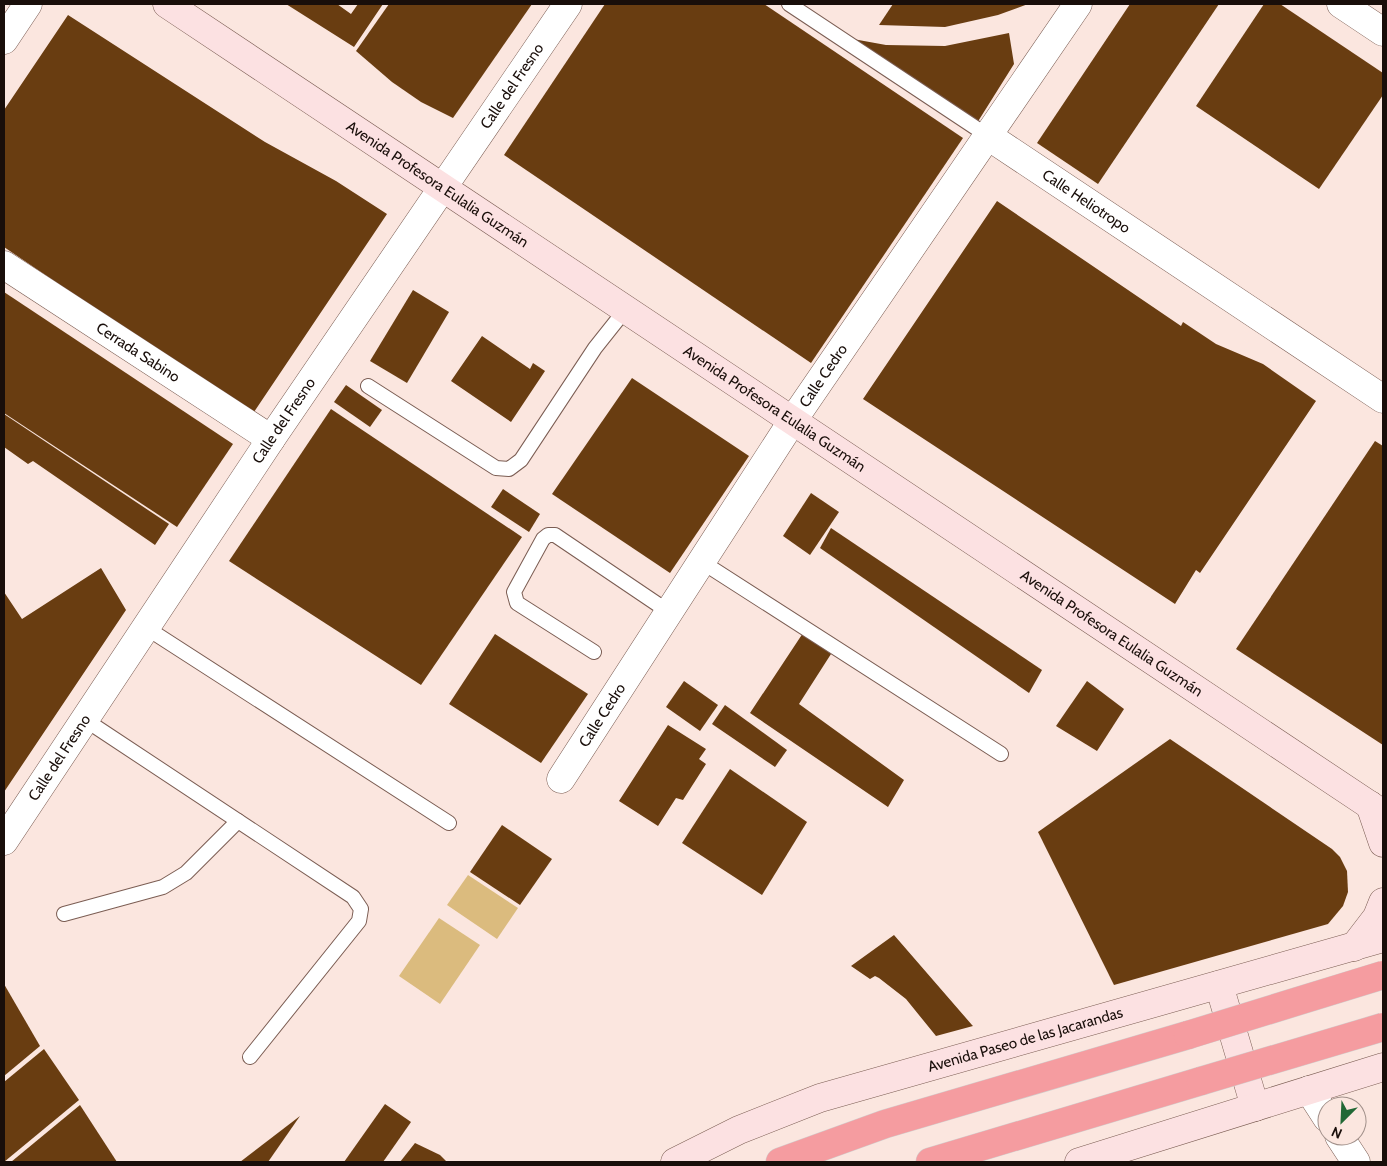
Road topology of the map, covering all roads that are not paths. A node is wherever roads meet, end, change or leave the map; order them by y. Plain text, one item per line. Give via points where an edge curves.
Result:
1 (28, 4) edge
2 (167, 4) edge
3 (568, 4) edge
4 (789, 4) edge
5 (1078, 4) edge
6 (1341, 4) edge
7 (1383, 32) edge
8 (4, 40) edge
9 (988, 136) junction
10 (444, 188) junction
11 (4, 265) edge
12 (626, 309) junction
13 (368, 386) dead end
14 (1383, 399) edge
15 (793, 420) junction
16 (271, 440) junction
17 (702, 562) junction
18 (669, 612) junction
19 (145, 627) junction
20 (594, 652) dead end
21 (84, 719) junction
22 (1001, 754) dead end
23 (561, 779) dead end
24 (1377, 809) edge
25 (238, 821) junction
26 (449, 823) dead end
27 (4, 841) edge
28 (1383, 843) edge
29 (1383, 902) edge
30 (64, 914) dead end
31 (1383, 938) edge
32 (1354, 947) junction
33 (1383, 975) edge
34 (1219, 985) junction
35 (1383, 1027) edge
36 (250, 1057) dead end
37 (1383, 1067) edge
38 (1309, 1090) junction
39 (1317, 1102) edge
40 (1255, 1107) junction
41 (1346, 1146) edge
42 (675, 1162) edge
43 (780, 1162) edge
44 (930, 1162) edge
45 (1079, 1162) edge
46 (1356, 1162) edge

1 - 8 street
2 - 10 main road, Avenida Profesora Eulalia Guzmán
3 - 10 street, Calle del Fresno
4 - 9 lane, Calle Heliotropo
5 - 9 street, Calle Cedro
6 - 7 street
9 - 14 street, Calle Heliotropo
9 - 15 street, Calle Cedro
10 - 12 main road, Avenida Profesora Eulalia Guzmán
10 - 16 street, Calle del Fresno
11 - 16 street, Cerrada Sabino
12 - 13 lane via 595,348 521,460 509,470 496,468
12 - 15 main road, Avenida Profesora Eulalia Guzmán
15 - 17 street, Calle Cedro
15 - 24 main road, Avenida Profesora Eulalia Guzmán
16 - 19 street, Calle del Fresno
17 - 18 street, Calle Cedro
17 - 22 lane
18 - 20 lane via 555,535 548,535 514,592 514,598
18 - 23 street, Calle Cedro
19 - 21 street, Calle del Fresno
19 - 26 lane
21 - 25 lane
21 - 27 street, Calle del Fresno
24 - 28 main road
25 - 30 lane via 186,873 164,887
25 - 36 lane via 353,897 361,909 360,921
29 - 32 main road via 1377,917
31 - 32 main road, Avenida Paseo de las Jacarandas
32 - 34 main road, Avenida Paseo de las Jacarandas
33 - 43 highway, bridge via 885,1124
34 - 40 main road
34 - 42 main road, Avenida Paseo de las Jacarandas via 820,1098 739,1130
35 - 44 highway, bridge
37 - 38 main road
38 - 39 street
38 - 40 main road
40 - 45 main road
41 - 46 street

